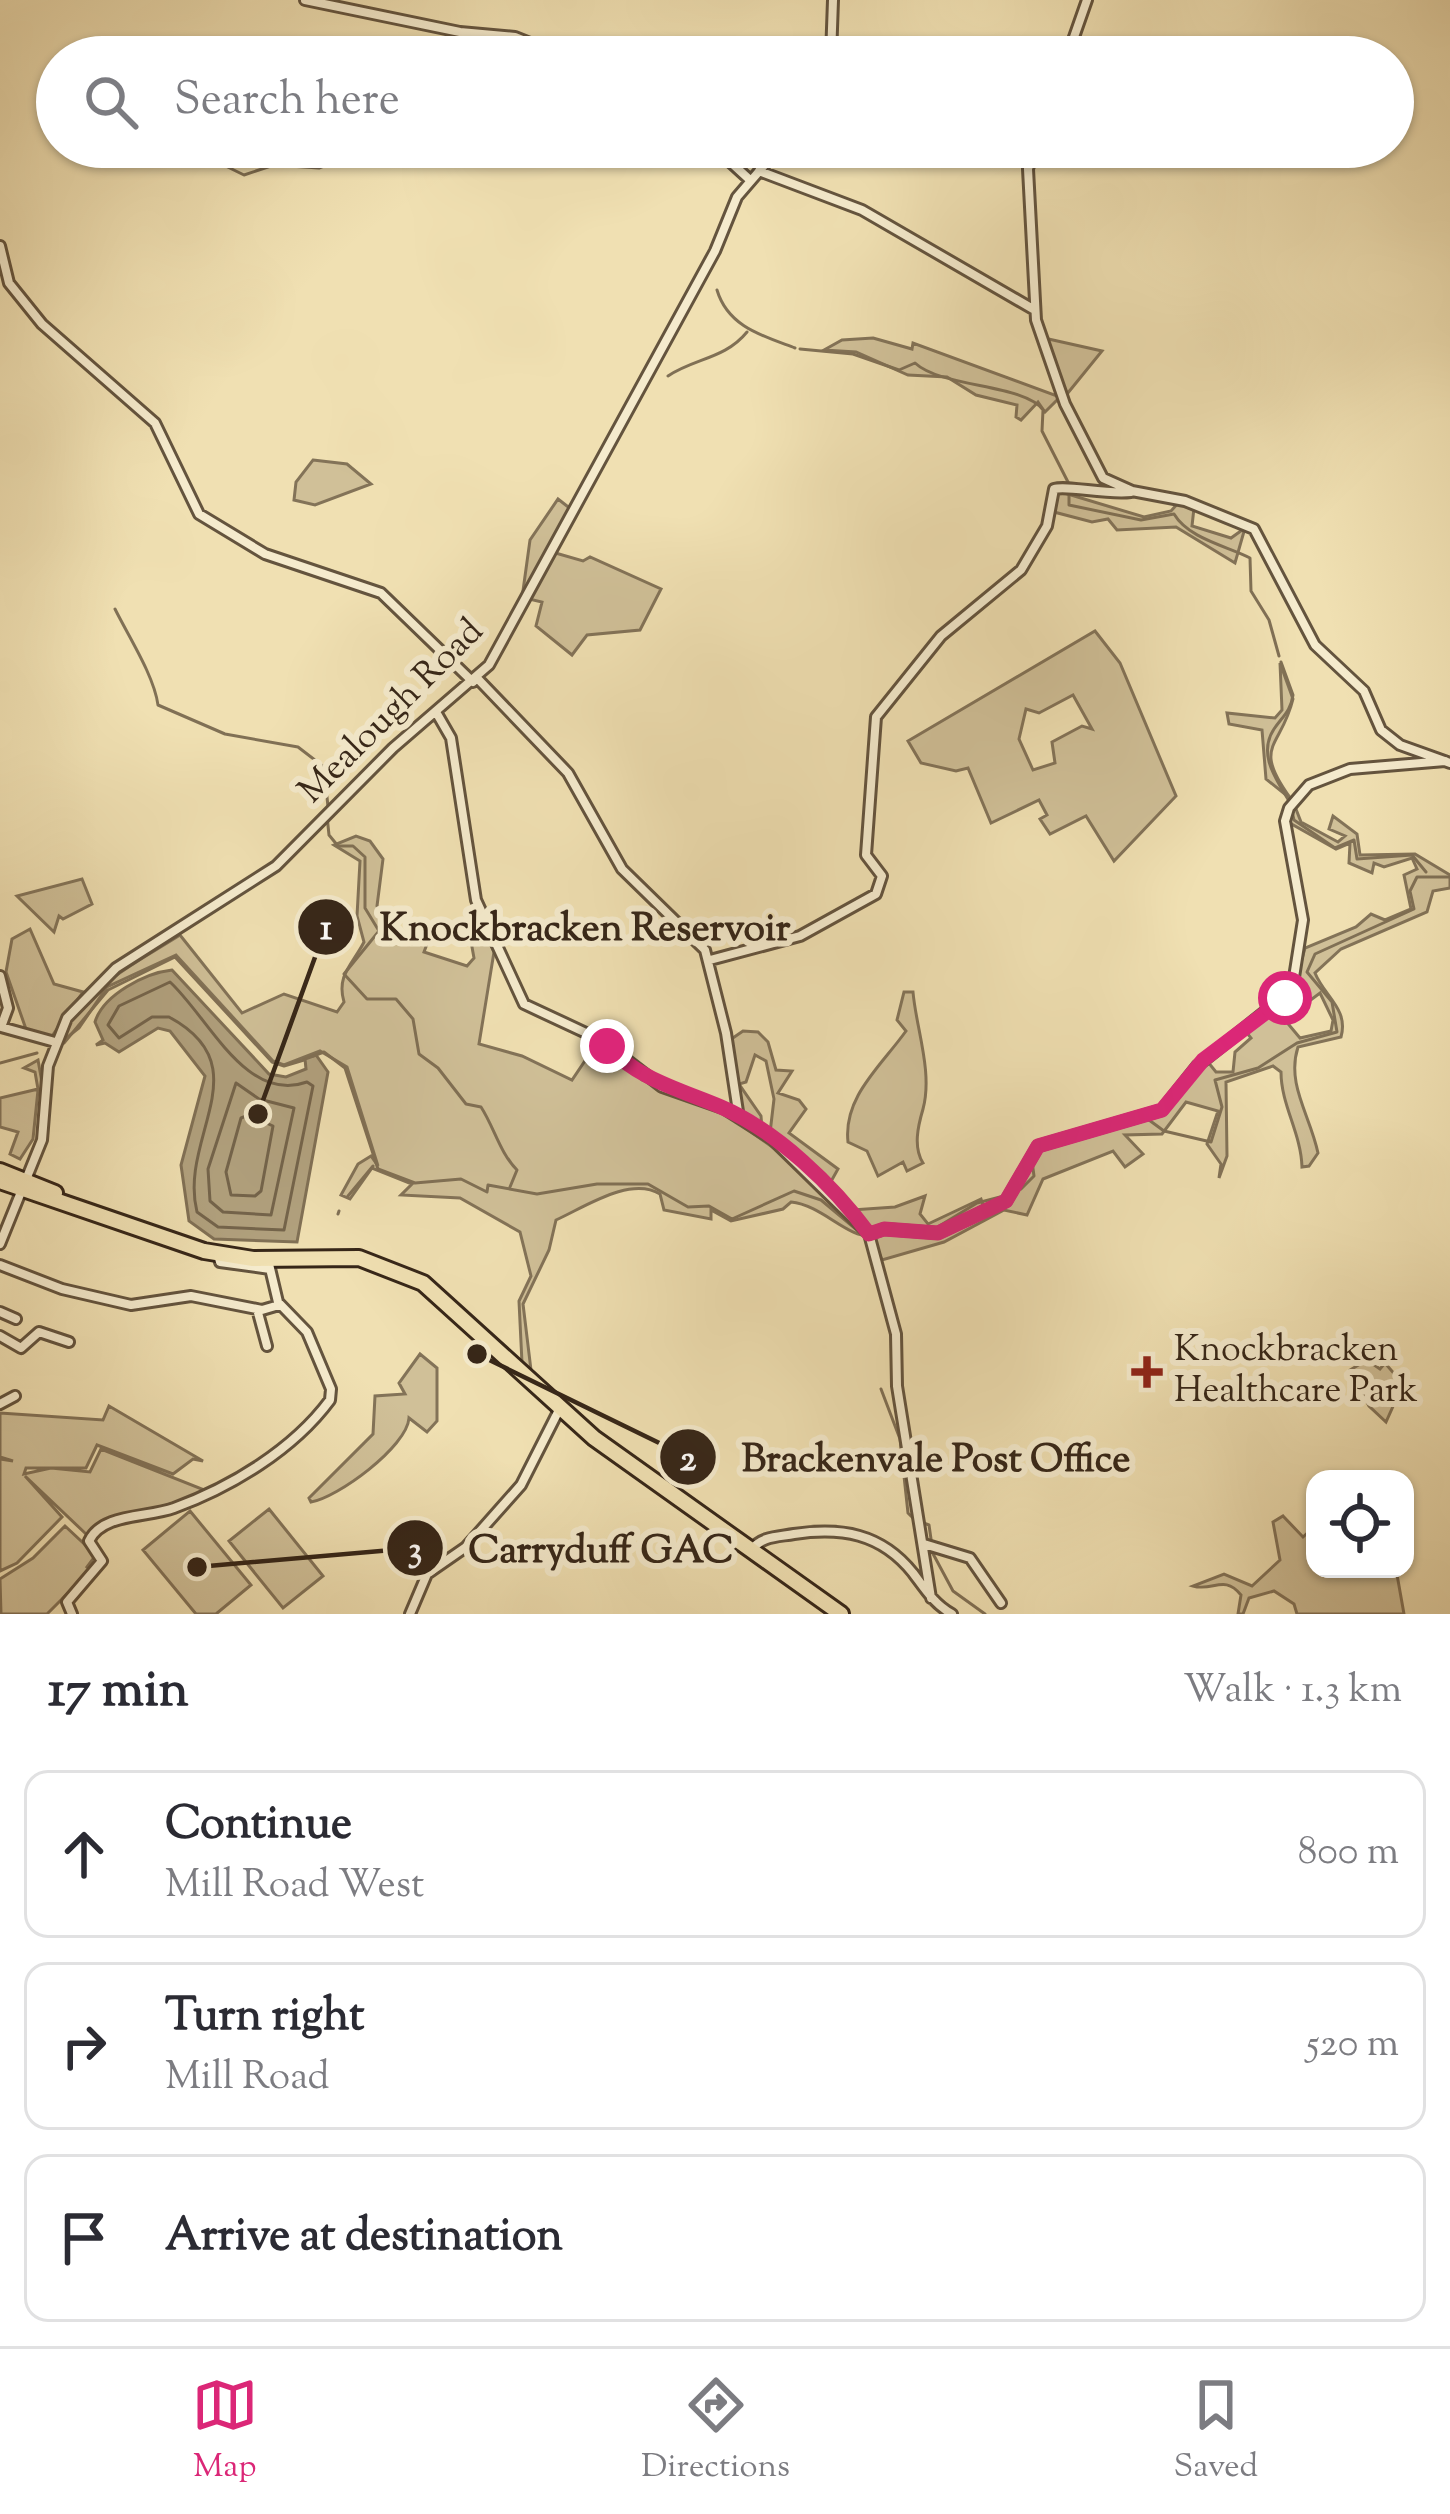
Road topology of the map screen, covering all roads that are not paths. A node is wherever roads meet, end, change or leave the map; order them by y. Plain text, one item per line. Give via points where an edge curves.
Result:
1 (305, 0) edge
2 (833, 0) edge
3 (1087, 0) edge
4 (505, 36) edge
5 (832, 36) edge
6 (1074, 36) edge
7 (737, 168) edge
8 (762, 168) edge
9 (1029, 168) edge
10 (759, 171) junction
11 (750, 180) junction
12 (0, 246) edge
13 (1035, 309) junction
14 (1132, 491) junction
15 (475, 680) junction
16 (436, 712) junction
17 (1447, 762) edge
18 (710, 960) junction
19 (0, 976) edge
20 (1, 1028) edge
21 (55, 1042) junction
22 (739, 1118) junction
23 (34, 1163) junction
24 (2, 1175) edge
25 (25, 1185) junction
26 (46, 1189) junction
27 (102, 1217) junction
28 (5, 1222) edge
29 (867, 1231) junction
30 (0, 1244) edge
31 (269, 1263) junction
32 (0, 1265) edge
33 (417, 1280) junction
34 (279, 1305) junction
35 (257, 1310) junction
36 (0, 1312) edge
37 (16, 1319) dead end
38 (484, 1335) junction
39 (0, 1336) edge
40 (69, 1342) dead end
41 (267, 1346) dead end
42 (519, 1376) junction
43 (15, 1396) dead end
44 (0, 1403) edge
45 (560, 1408) junction
46 (924, 1544) junction
47 (750, 1551) junction
48 (931, 1598) junction
49 (997, 1600) dead end
50 (73, 1614) edge
51 (410, 1614) edge
52 (841, 1614) edge
53 (952, 1614) edge

1 - 4 street
2 - 5 street
3 - 6 street
7 - 11 street
8 - 10 street, Mealough Road
9 - 13 street
10 - 11 street, Mealough Road
10 - 13 street via 862,210
11 - 15 street, Mealough Road via 506,641
12 - 15 street via 9,283 42,324 155,423 199,514 266,554 381,593
13 - 14 street via 1065,404 1100,472
14 - 17 street via 1185,501 1254,529 1315,645 1364,691 1382,730
14 - 18 street via 1091,495 1069,486 1052,494 1047,526 1022,570 941,636 876,717 866,855 882,876 879,890 800,936
15 - 16 street, Mealough Road
15 - 18 street via 568,772 622,869
16 - 21 street, Mealough Road via 266,874 106,976
16 - 22 street via 451,738 476,900 524,1004 601,1040 662,1087
17 - 29 street via 1349,769 1302,790 1285,821 1303,920 1292,990 1197,1066 1162,1110 1038,1146 1009,1199 938,1233
18 - 22 street
19 - 20 street via 8,1008
20 - 21 street
21 - 23 street, Mealough Road
22 - 29 street via 785,1149
23 - 24 highway
23 - 25 street, Mealough Road
23 - 26 street
24 - 25 highway
25 - 26 highway
25 - 27 highway
25 - 28 street, Mealough Road
26 - 27 highway
27 - 31 highway
28 - 30 street, Mealough Road
29 - 46 street via 896,1334
31 - 33 highway via 359,1258
31 - 34 street
32 - 35 street via 112,1301 141,1306 191,1296
33 - 38 highway
33 - 42 highway
34 - 35 street
34 - 50 street via 307,1332 331,1390 328,1404 238,1479 93,1533 89,1541 101,1561 67,1602
35 - 41 street
36 - 37 street
38 - 42 highway
38 - 45 highway
39 - 40 street via 21,1348 39,1332
42 - 45 highway
43 - 44 street
45 - 47 highway
45 - 51 street via 521,1485 466,1547 428,1574
46 - 48 street
46 - 49 street via 968,1556
47 - 48 street via 762,1539 848,1530 899,1558
47 - 52 highway
48 - 53 street

